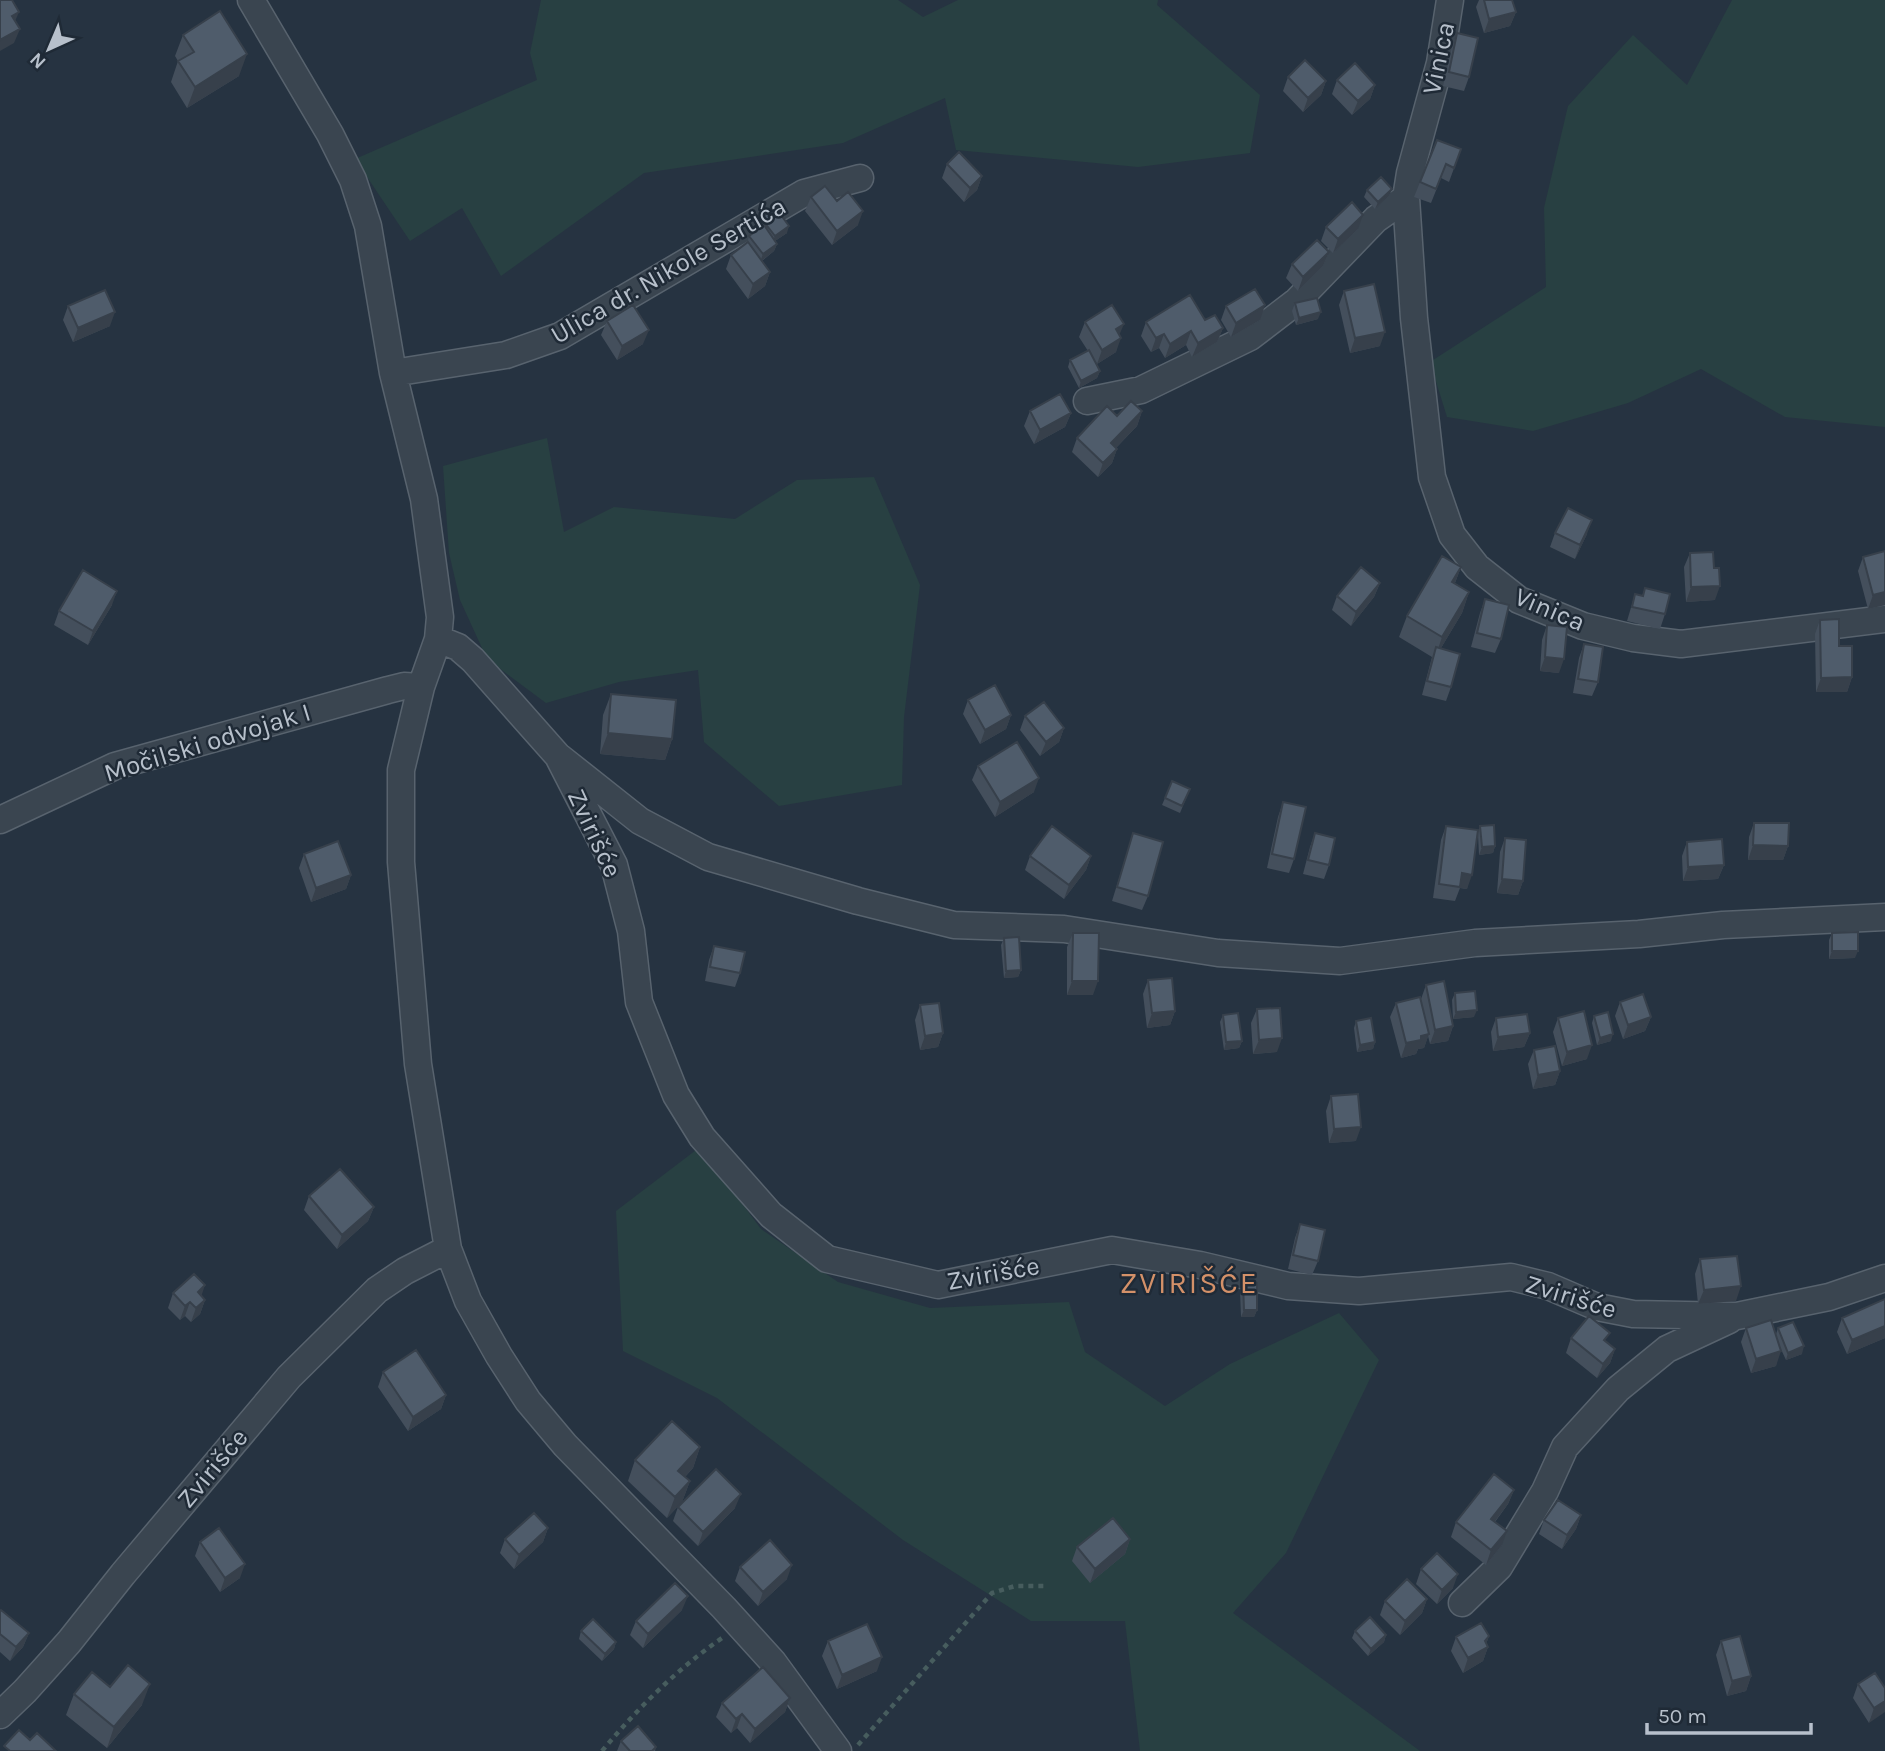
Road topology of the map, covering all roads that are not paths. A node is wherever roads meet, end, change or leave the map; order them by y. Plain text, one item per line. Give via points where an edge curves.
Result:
1 (251, 0) edge
2 (1450, 0) edge
3 (860, 178) dead end
4 (1406, 198) junction
5 (393, 373) junction
6 (1087, 401) dead end
7 (1885, 619) edge
8 (438, 639) junction
9 (421, 687) junction
10 (558, 756) junction
11 (0, 820) edge
12 (1885, 917) edge
13 (448, 1249) junction
14 (1885, 1278) edge
15 (1737, 1316) junction
16 (1462, 1603) dead end
17 (0, 1715) edge
18 (838, 1751) edge

1 - 5 street via 331,134 353,180 368,226
2 - 4 street, Vinica via 1440,63
3 - 5 street, Ulica dr. Nikole Sertića via 804,193 560,336 506,355
4 - 6 street via 1376,219 1297,301 1250,337 1141,390
4 - 7 street, Vinica via 1432,477 1452,535 1477,567 1518,600 1583,626 1633,638 1681,644
5 - 8 street via 424,499 440,617
8 - 9 street
8 - 10 street, Zvirišće via 473,660
9 - 11 street, Močilski odvojak I via 388,690 115,766
9 - 13 street via 401,770 401,862 418,1064
10 - 12 street, Zvirišće via 640,821 708,857 954,925 1064,929 1218,953 1340,961 1475,943
10 - 15 street, Zvirišće via 614,865 631,931 639,1002 676,1095 702,1137 771,1215 827,1259 938,1284 1112,1250 1288,1286 1359,1291 1511,1278 1633,1314
13 - 17 street, Zvirišće via 377,1290 289,1377 69,1642
13 - 18 street via 468,1301 528,1401 773,1662
14 - 15 street, Zvirišće via 1829,1297
15 - 16 street, Zvirišće via 1667,1349 1618,1389 1564,1447 1545,1491 1499,1567

